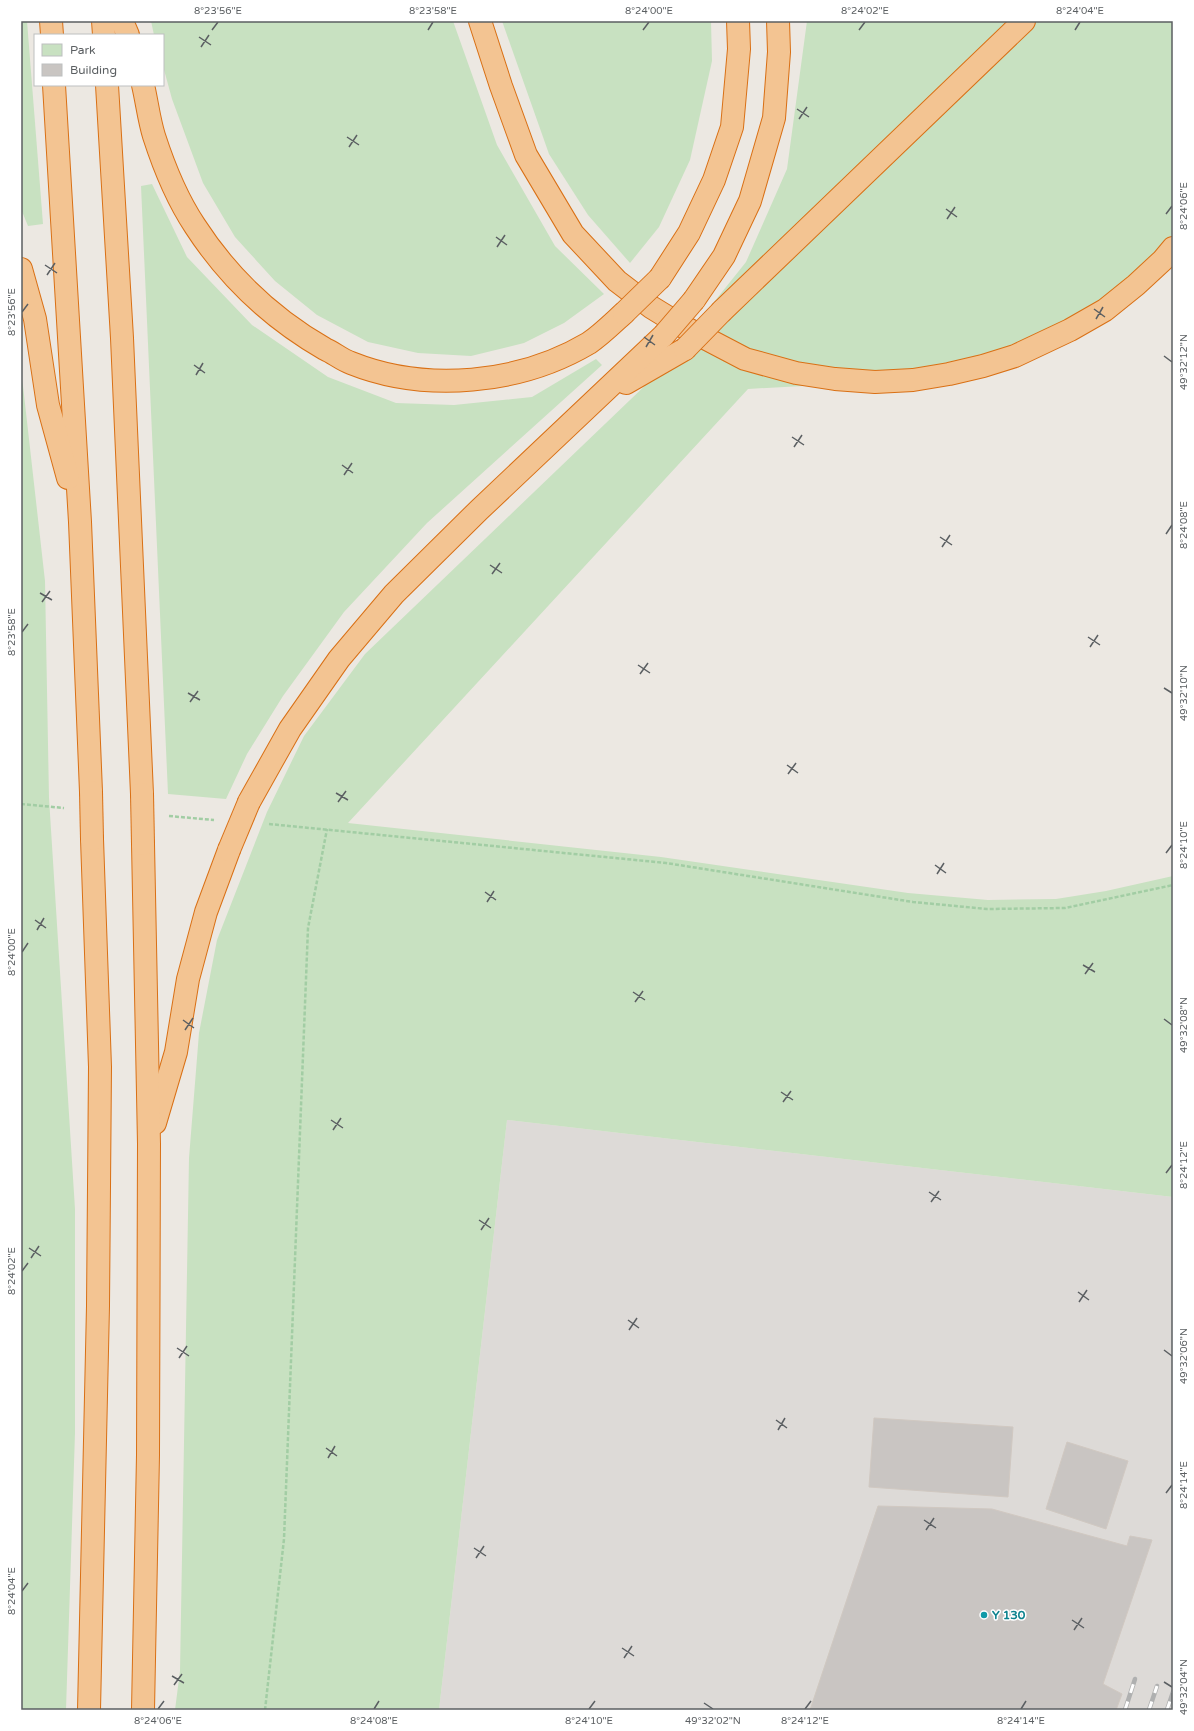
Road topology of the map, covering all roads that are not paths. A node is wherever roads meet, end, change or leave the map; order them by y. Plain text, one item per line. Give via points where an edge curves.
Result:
1 (51, 21) edge
2 (103, 21) edge
3 (122, 21) edge
4 (480, 21) edge
5 (738, 21) edge
6 (778, 21) edge
7 (1024, 21) edge
8 (52, 34) edge
9 (104, 34) edge
10 (128, 34) edge
11 (54, 86) edge
12 (107, 86) edge
13 (143, 86) edge
14 (1173, 248) edge
15 (21, 269) edge
16 (591, 403) junction
17 (80, 522) junction
18 (149, 1144) junction
19 (89, 1710) edge
20 (143, 1710) edge

1 - 8 highway
2 - 9 highway
3 - 10 highway
4 - 14 highway via 526,155 573,234 617,281 651,307 744,359 796,373 875,382 912,380 983,366 1015,356 1105,310 1152,270
5 - 13 highway, bridge via 739,49 732,127 711,187 689,233 660,278 589,342 543,364 491,377 444,382 397,377 350,363 306,338 257,300 219,259 194,225 173,185 154,136
6 - 16 highway, bridge via 779,52 774,118 750,201 724,256 694,300 664,335
7 - 16 highway, bridge via 684,349
11 - 17 highway
12 - 18 highway, bridge via 122,346 142,794
15 - 17 highway via 35,318 48,405
16 - 18 highway, bridge via 394,594 339,659 290,729 249,802 206,912 188,978 176,1052
17 - 19 highway, bridge via 100,1067 98,1306
18 - 20 highway via 148,1454

